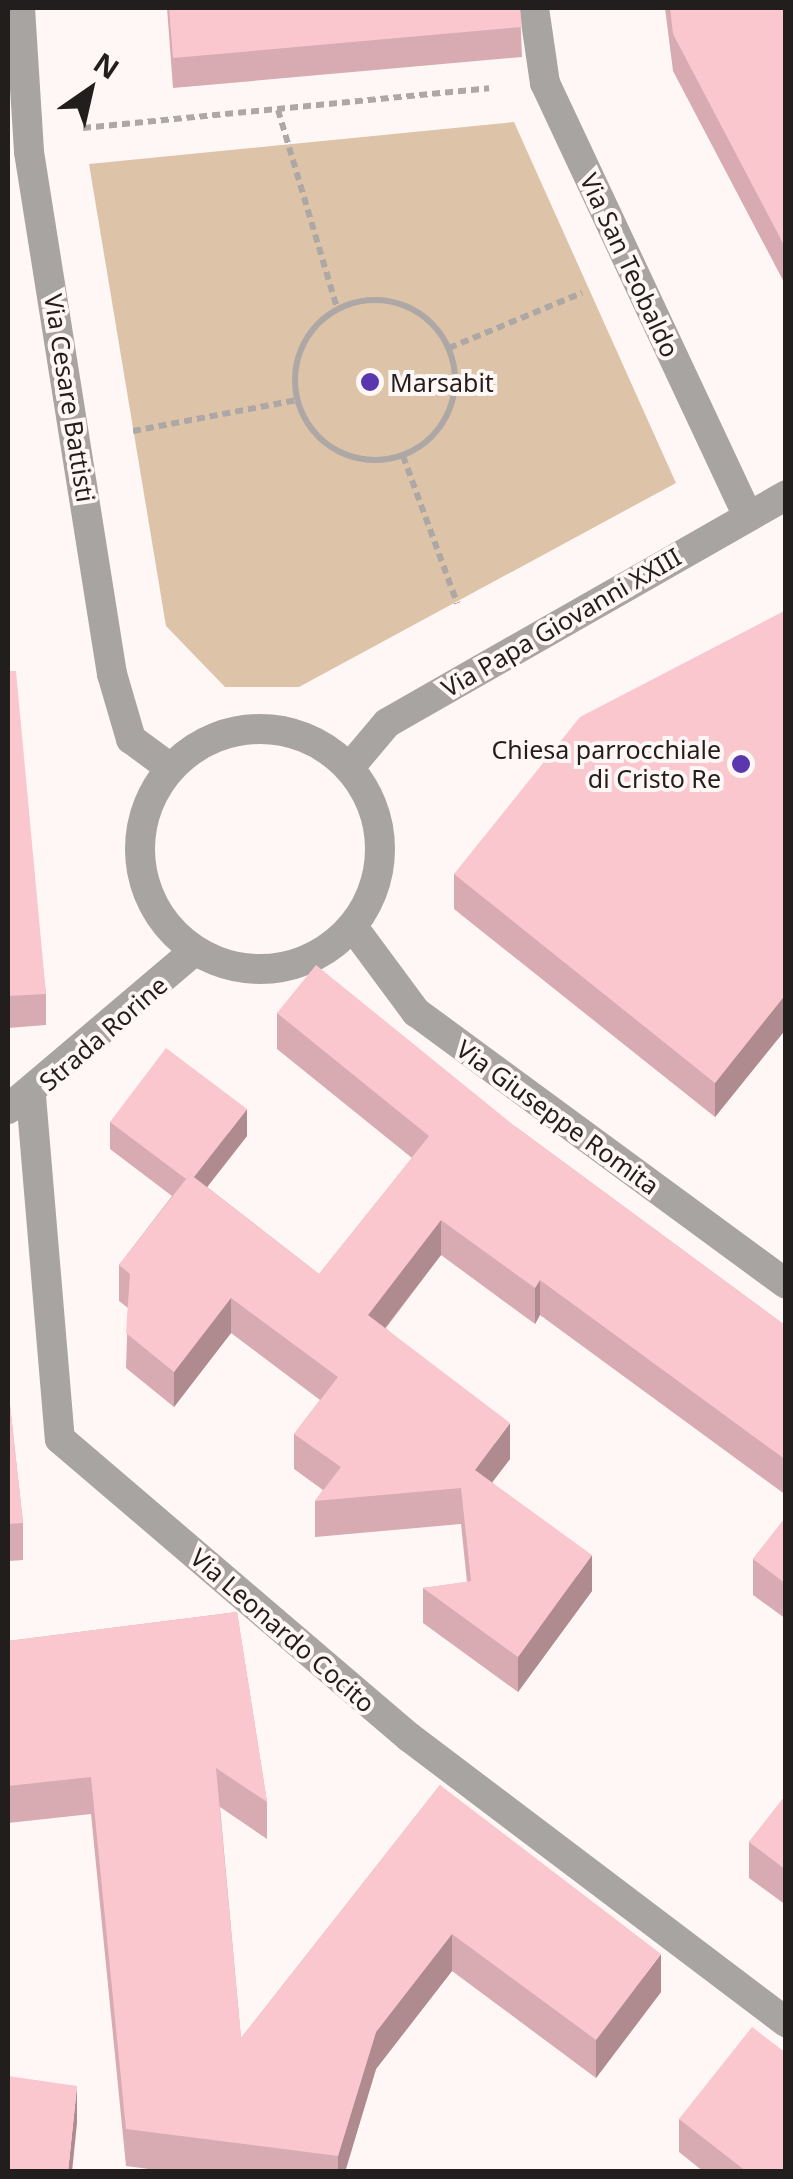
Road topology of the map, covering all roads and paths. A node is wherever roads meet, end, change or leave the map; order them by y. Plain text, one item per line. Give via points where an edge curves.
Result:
1 (20, 8) edge
2 (534, 8) edge
3 (545, 83) junction
4 (278, 110) junction
5 (29, 133) junction
6 (633, 271) junction
7 (338, 308) junction
8 (449, 348) junction
9 (297, 400) junction
10 (133, 430) dead end
11 (402, 456) junction
12 (786, 496) edge
13 (748, 516) junction
14 (457, 603) dead end
15 (168, 767) junction
16 (350, 767) junction
17 (353, 927) junction
18 (194, 952) junction
19 (19, 1102) edge
20 (786, 1284) edge
21 (786, 2022) edge

1 - 5 street, Via Cesare Battisti
2 - 3 street, Via San Teobaldo
3 - 4 path
3 - 6 street, Via San Teobaldo
4 - 5 path
4 - 7 path
5 - 15 street, Via Cesare Battisti via 112,674 131,739
6 - 8 path
6 - 13 street, Via San Teobaldo
7 - 8 path via 390,300 414,309
7 - 9 path via 302,346
8 - 11 path via 456,373 444,424
9 - 10 path
9 - 11 path via 317,434 350,457
11 - 14 path
12 - 13 street, Via Papa Giovanni XXIII
13 - 16 street, Via Papa Giovanni XXIII via 388,723
15 - 16 street via 224,731 292,731
15 - 18 street via 143,813 139,865 157,914
16 - 17 street via 373,804 382,846 375,890
17 - 18 street via 306,961 248,970
17 - 20 street, Via Giuseppe Romita via 416,1012
18 - 19 street, Strada Rorine
19 - 21 street, Via Leonardo Cocito via 60,1439 409,1737

